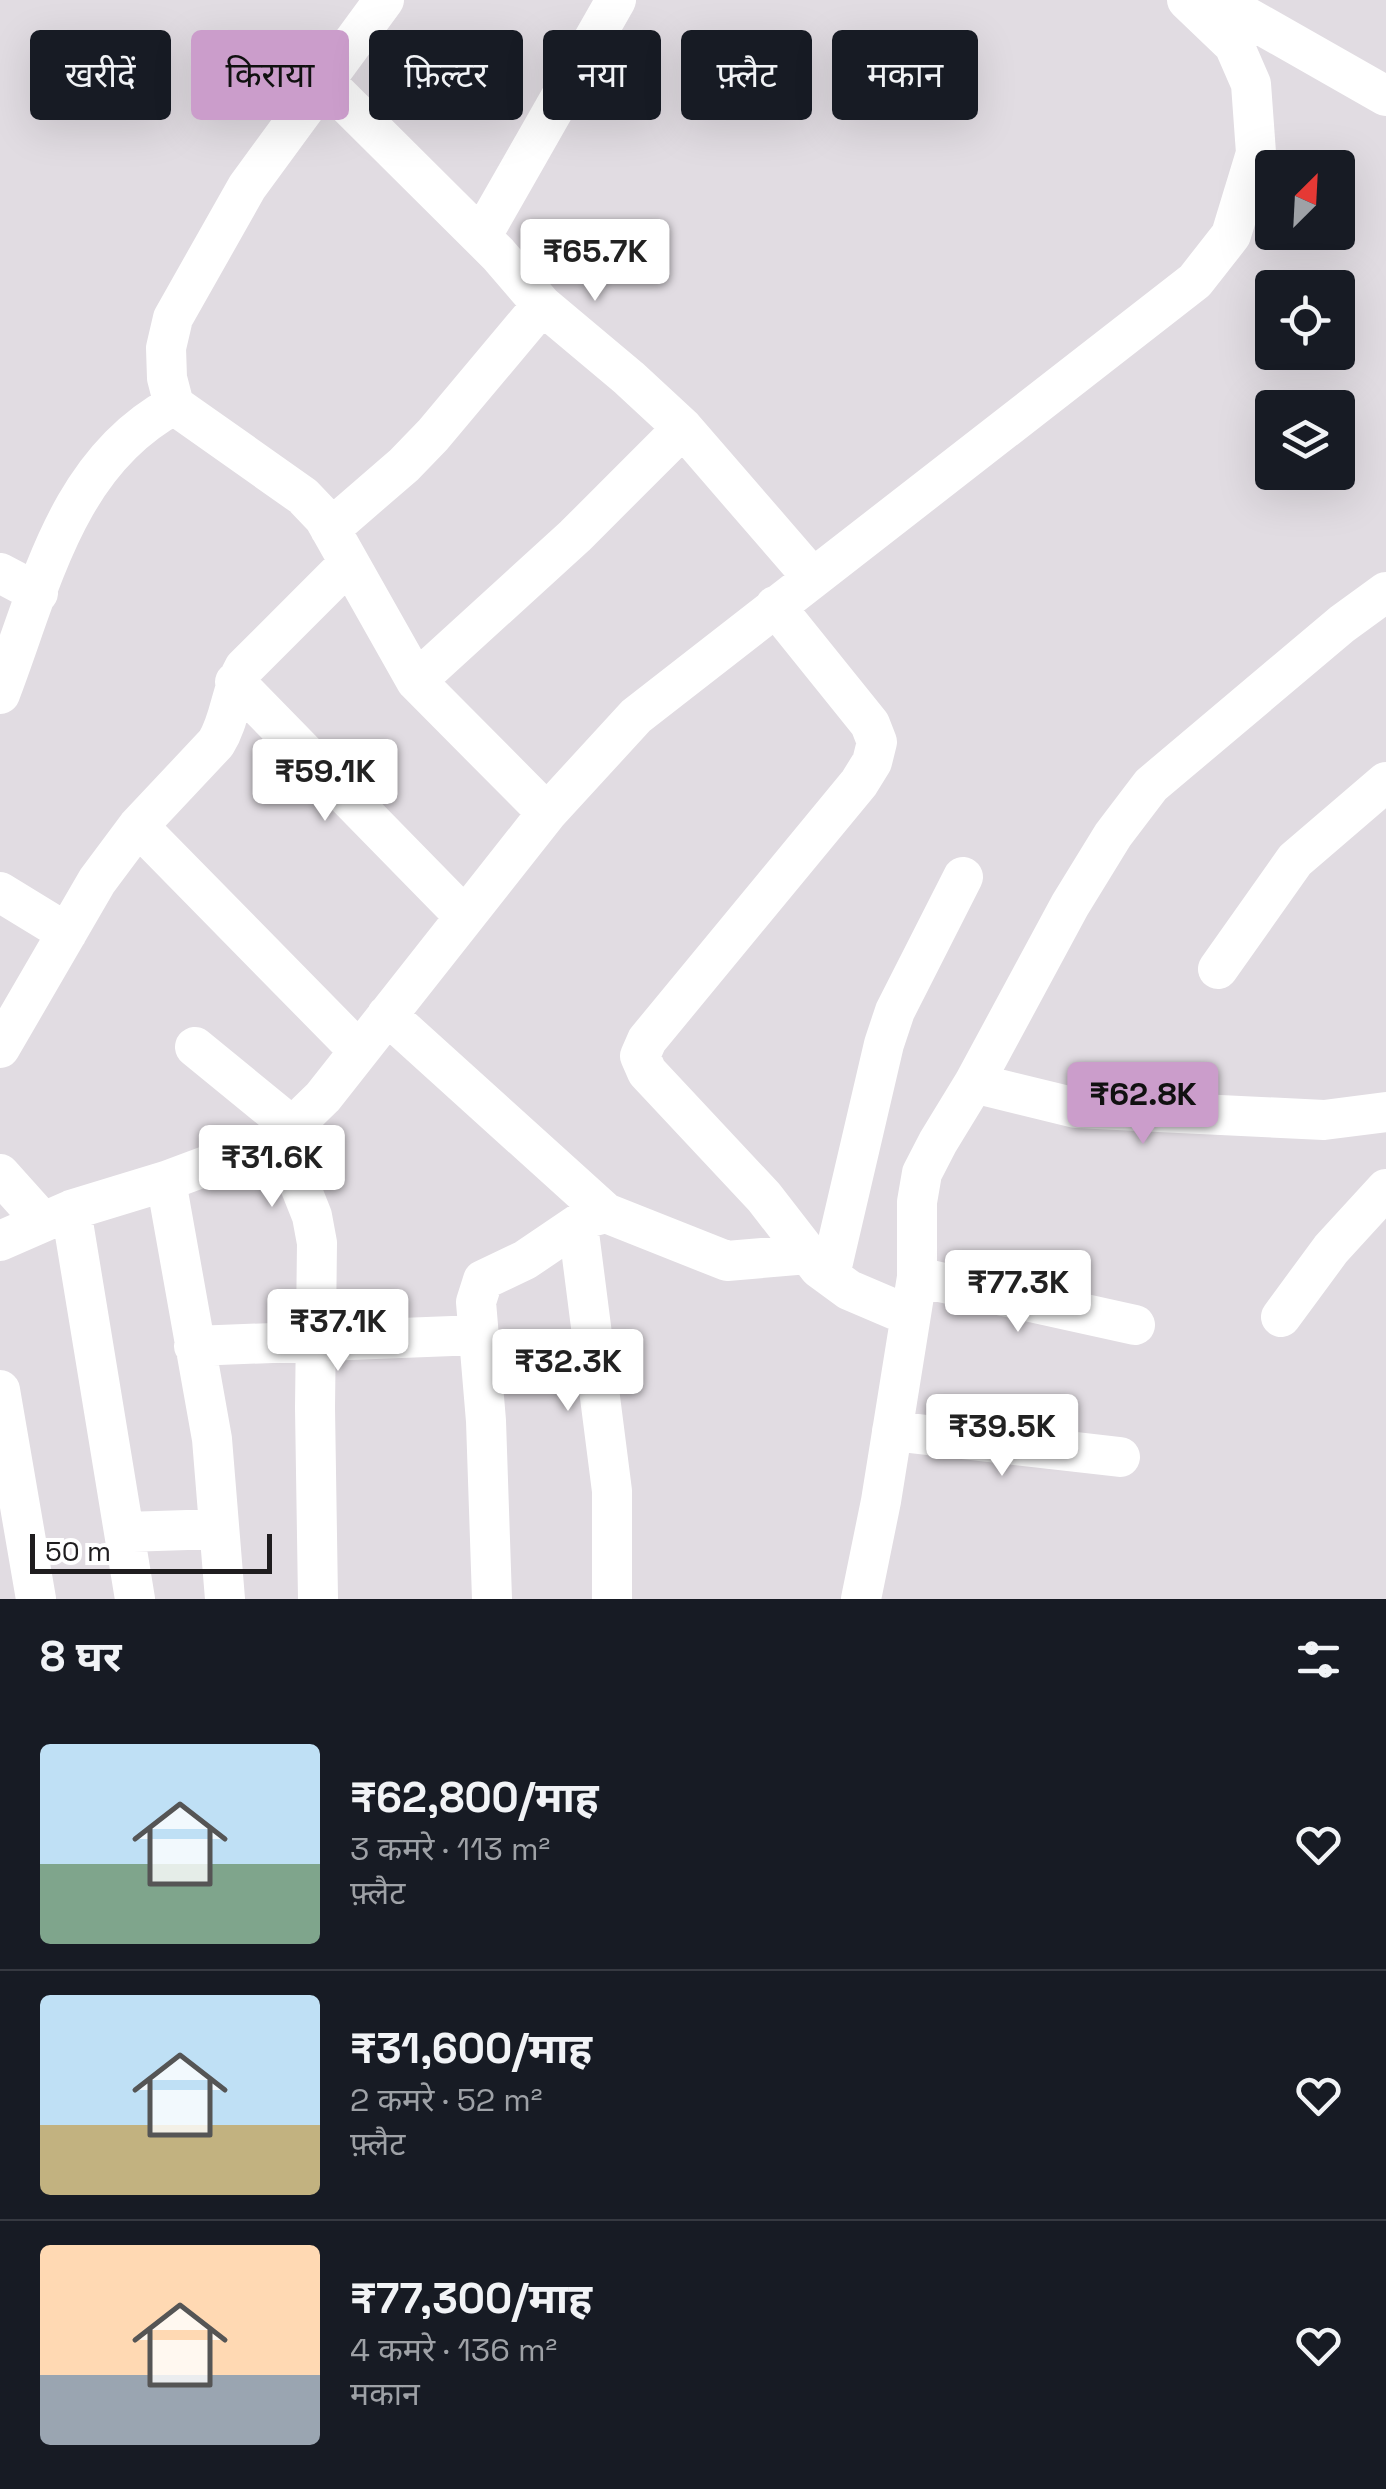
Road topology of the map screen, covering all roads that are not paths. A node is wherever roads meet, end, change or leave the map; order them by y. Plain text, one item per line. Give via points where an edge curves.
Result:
1 (384, 0) edge
2 (616, 0) edge
3 (1187, 0) edge
4 (1217, 0) edge
5 (349, 48) edge
6 (1386, 96) edge
7 (349, 107) edge
8 (296, 120) edge
9 (481, 238) junction
10 (542, 306) junction
11 (174, 405) junction
12 (683, 428) junction
13 (339, 546) junction
14 (0, 573) edge
15 (812, 577) junction
16 (1386, 592) edge
17 (38, 593) junction
18 (775, 606) junction
19 (416, 681) junction
20 (235, 682) junction
21 (0, 694) edge
22 (1386, 782) edge
23 (547, 814) junction
24 (138, 826) junction
25 (963, 877) dead end
26 (0, 892) edge
27 (465, 917) junction
28 (67, 934) junction
29 (1218, 968) dead end
30 (387, 1016) junction
31 (194, 1047) dead end
32 (0, 1048) edge
33 (359, 1051) junction
34 (974, 1083) junction
35 (1386, 1112) edge
36 (288, 1132) junction
37 (0, 1174) edge
38 (166, 1181) junction
39 (1386, 1189) edge
40 (57, 1216) junction
41 (592, 1219) junction
42 (0, 1241) edge
43 (819, 1265) junction
44 (917, 1277) junction
45 (910, 1316) junction
46 (1281, 1316) dead end
47 (1135, 1326) dead end
48 (478, 1335) junction
49 (317, 1340) junction
50 (194, 1346) junction
51 (0, 1390) edge
52 (892, 1430) junction
53 (1120, 1458) dead end
54 (219, 1529) junction
55 (125, 1532) junction
56 (36, 1599) edge
57 (135, 1599) edge
58 (225, 1599) edge
59 (318, 1599) edge
60 (492, 1599) edge
61 (612, 1599) edge
62 (861, 1599) edge

1 - 5 street
2 - 9 street
3 - 15 street via 1234,45 1250,84 1256,153 1231,234 1194,281
4 - 6 street
7 - 9 street
8 - 11 street via 247,187 173,318 166,348
9 - 10 street
10 - 12 street
10 - 13 street
11 - 13 street via 303,496
11 - 17 street via 144,421 99,465 66,522
12 - 15 street
12 - 19 street
13 - 19 street
13 - 20 street
14 - 17 street
15 - 18 street
16 - 34 street via 1151,785 1070,904
17 - 21 street
18 - 23 street via 636,716
18 - 43 street via 870,724 877,742 872,762 640,1056 646,1072
19 - 23 street
20 - 24 street via 216,743
20 - 27 street
22 - 29 street via 1295,860
23 - 27 street
24 - 28 street
24 - 33 street
25 - 43 street via 895,1011
26 - 28 street
27 - 30 street
28 - 32 street
30 - 33 street
30 - 41 street
31 - 36 street
33 - 36 street
34 - 35 street via 1076,1108 1324,1120
34 - 44 street via 922,1173
36 - 38 street
36 - 49 street via 312,1216
37 - 40 street
38 - 40 street
38 - 50 street
39 - 46 street
40 - 42 street
40 - 55 street
41 - 43 street via 727,1261
41 - 48 street via 483,1280
41 - 61 street via 612,1491
43 - 45 street via 849,1290
44 - 45 street
44 - 47 street
45 - 52 street
48 - 49 street
48 - 60 street
49 - 50 street
49 - 59 street
50 - 54 street via 212,1440
51 - 56 street
52 - 53 street
52 - 62 street
54 - 55 street
54 - 58 street
55 - 57 street

